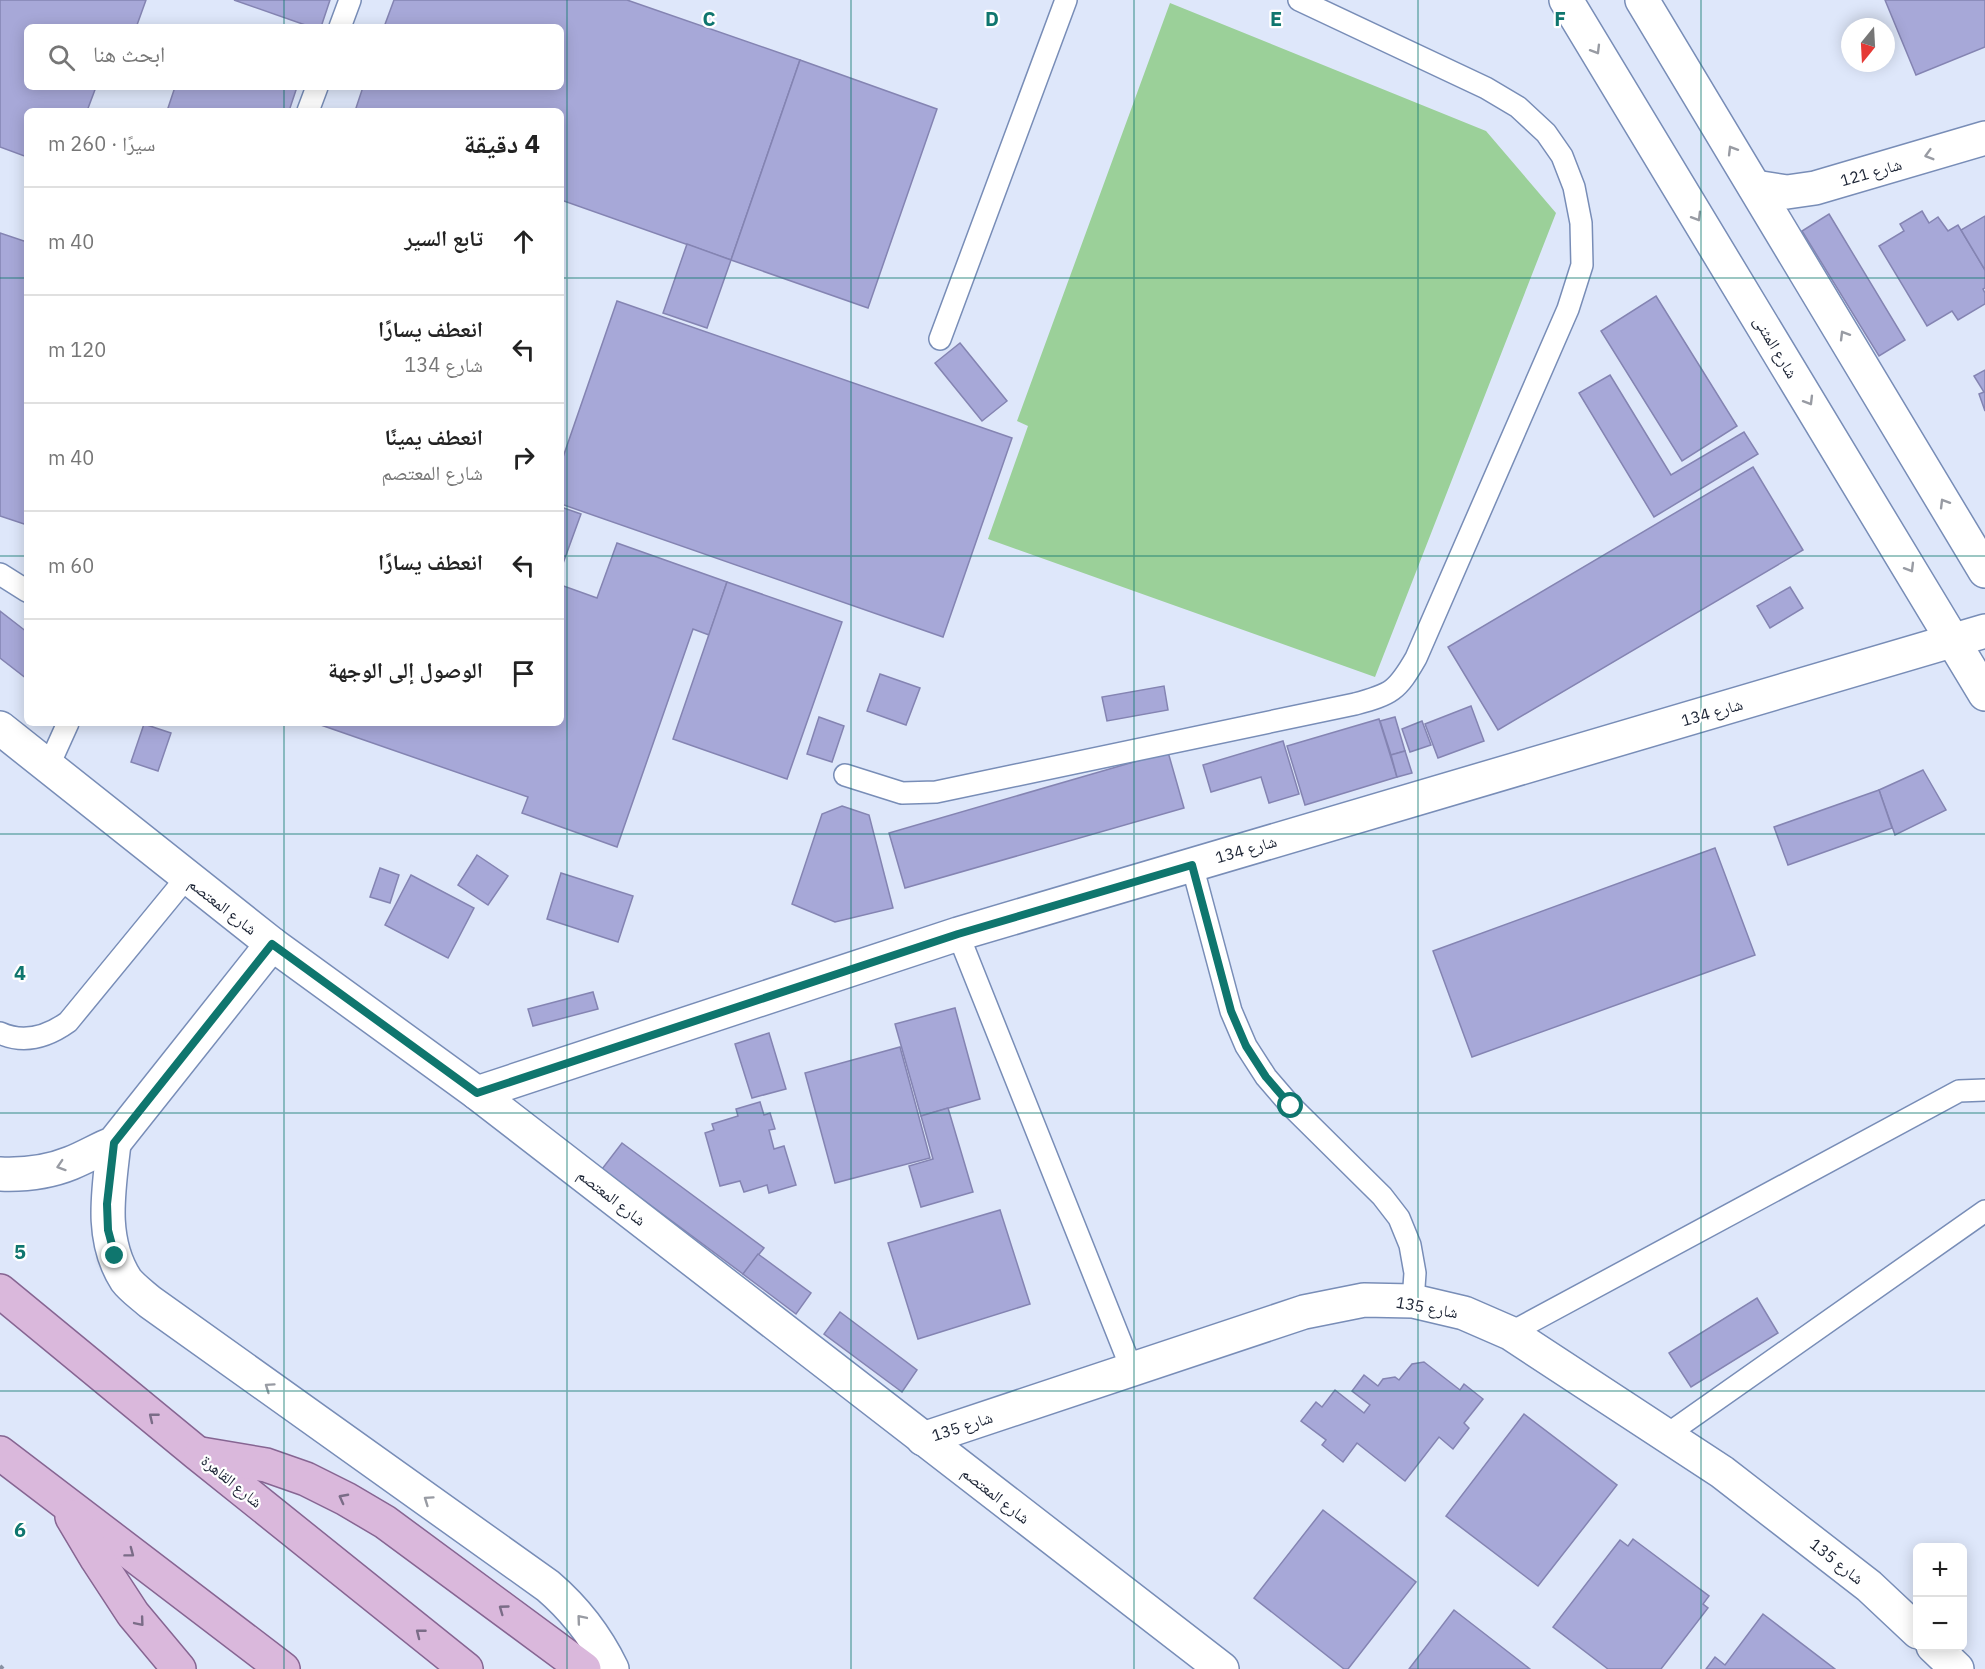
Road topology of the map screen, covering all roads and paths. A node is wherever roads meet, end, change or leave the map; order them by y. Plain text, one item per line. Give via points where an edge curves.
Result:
1 (350, 0) edge
2 (1066, 0) edge
3 (1299, 0) edge
4 (1566, 0) edge
5 (1642, 0) edge
6 (341, 24) edge
7 (316, 90) edge
8 (309, 108) edge
9 (1985, 138) edge
10 (1755, 187) junction
11 (940, 339) dead end
12 (1985, 571) edge
13 (0, 574) edge
14 (24, 589) edge
15 (1985, 631) edge
16 (1954, 640) junction
17 (1985, 694) edge
18 (67, 726) edge
19 (0, 728) edge
20 (49, 765) junction
21 (845, 775) dead end
22 (1192, 865) junction
23 (187, 877) junction
24 (958, 934) junction
25 (272, 944) junction
26 (0, 1033) edge
27 (1985, 1090) edge
28 (477, 1093) junction
29 (114, 1143) junction
30 (0, 1174) edge
31 (1985, 1211) edge
32 (0, 1291) edge
33 (1413, 1301) junction
34 (1510, 1333) junction
35 (1132, 1370) junction
36 (1665, 1436) junction
37 (923, 1438) junction
38 (0, 1453) edge
39 (198, 1454) junction
40 (63, 1502) junction
41 (1913, 1628) edge
42 (1938, 1651) edge
43 (179, 1669) edge
44 (283, 1669) edge
45 (466, 1669) edge
46 (584, 1669) edge
47 (612, 1669) edge
48 (1222, 1669) edge
49 (1957, 1669) edge

1 - 6 lane
2 - 11 lane
3 - 21 lane via 1486,88 1518,107 1546,133 1562,156 1574,187 1581,223 1582,265 1568,309 1406,676 1395,689 1379,698 1355,704 936,792 902,793
4 -> 16 street, شارع المثنى
10 -> 5 street
7 - 8 lane
9 -> 10 street, شارع 121 via 1815,188 1786,192
12 -> 10 street
13 - 14 lane
15 - 16 street, شارع 134
16 - 17 street, شارع المثنى
16 - 22 street, شارع 134
18 - 20 lane
19 - 20 street, شارع المعتصم
20 - 23 street, شارع المعتصم
22 - 24 street, شارع 134
22 - 33 lane via 1231,1011 1246,1046 1291,1106 1382,1196 1398,1218 1410,1245 1415,1273
23 - 25 street, شارع المعتصم
23 - 26 lane via 68,1022 35,1038 19,1039
24 - 28 street, شارع 134
24 - 35 lane
25 - 28 street, شارع المعتصم
25 - 29 street
27 - 34 lane via 1959,1091
28 - 37 street, شارع المعتصم
29 -> 30 street via 50,1170
47 -> 29 street via 586,1624 548,1586 150,1302 127,1281 108,1230
31 - 36 lane
39 -> 32 main road, شارع القاهرة
33 - 34 street, شارع 135 via 1464,1313
33 - 35 street, شارع 135 via 1364,1300 1304,1312
34 - 36 street, شارع 135
35 - 37 street, شارع 135
36 - 41 street, شارع 135 via 1722,1472 1869,1586
37 - 48 street, شارع المعتصم
38 - 40 main road
45 -> 39 main road, شارع القاهرة
46 -> 39 main road via 385,1522 346,1499 266,1465
40 -> 43 main road via 133,1614
40 -> 44 main road
42 - 49 street

